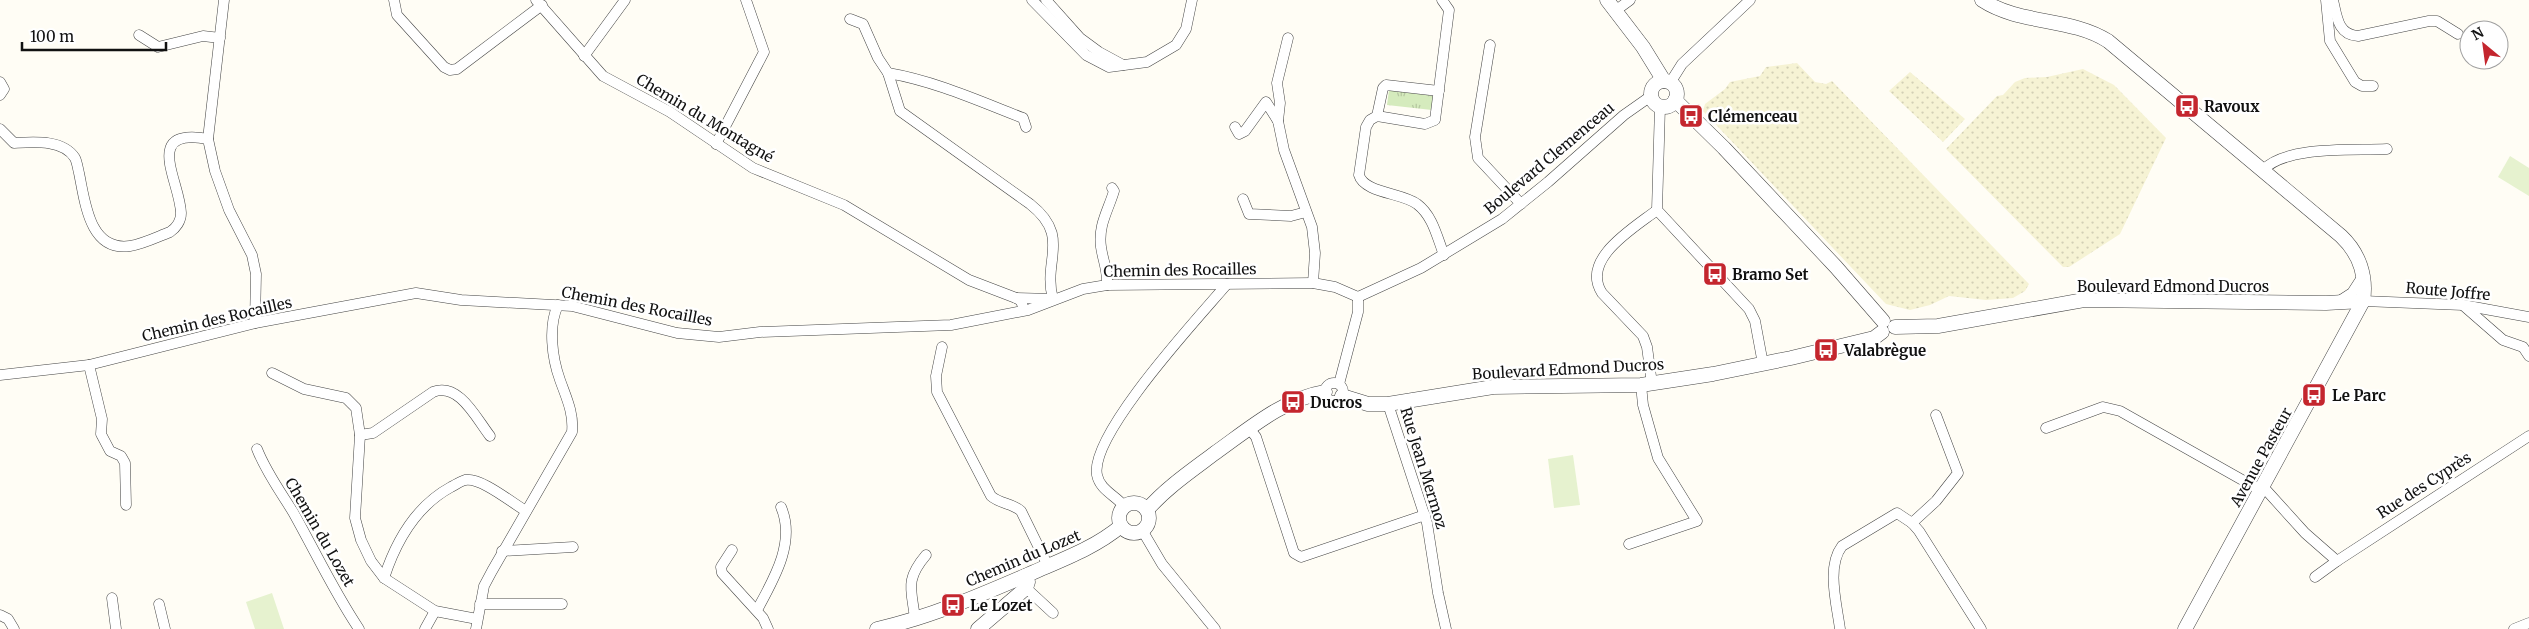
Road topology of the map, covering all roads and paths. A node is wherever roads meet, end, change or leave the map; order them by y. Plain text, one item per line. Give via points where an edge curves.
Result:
1 (224, 0) edge
2 (394, 0) edge
3 (625, 0) edge
4 (746, 0) edge
5 (1032, 0) edge
6 (1046, 0) edge
7 (1192, 0) edge
8 (1442, 0) edge
9 (1630, 0) edge
10 (1750, 0) edge
11 (1982, 0) edge
12 (2326, 0) edge
13 (2333, 0) edge
14 (539, 2) edge
15 (1611, 6) edge
16 (850, 19) dead end
17 (2458, 34) dead end
18 (139, 36) dead end
19 (220, 38) junction
20 (1288, 38) dead end
21 (1490, 45) dead end
22 (584, 56) junction
23 (1123, 65) junction
24 (888, 73) junction
25 (0, 82) edge
26 (1667, 82) junction
27 (2373, 86) dead end
28 (1439, 91) junction
29 (0, 95) edge
30 (1676, 100) junction
31 (1656, 101) junction
32 (1377, 116) junction
33 (1278, 121) junction
34 (1026, 127) dead end
35 (1235, 127) dead end
36 (0, 129) edge
37 (208, 139) junction
38 (716, 144) junction
39 (2388, 149) dead end
40 (2263, 170) junction
41 (1112, 188) dead end
42 (1242, 200) dead end
43 (1521, 204) junction
44 (1657, 210) junction
45 (1306, 212) junction
46 (1444, 255) junction
47 (2363, 276) junction
48 (1227, 284) junction
49 (1313, 284) junction
50 (1107, 285) junction
51 (1358, 297) junction
52 (1016, 298) junction
53 (1053, 299) junction
54 (2363, 301) junction
55 (2337, 302) junction
56 (558, 305) junction
57 (2463, 305) junction
58 (1024, 310) junction
59 (2529, 317) edge
60 (255, 323) junction
61 (1887, 326) junction
62 (942, 347) dead end
63 (2529, 356) edge
64 (1763, 364) junction
65 (88, 365) junction
66 (272, 373) dead end
67 (0, 375) edge
68 (1646, 384) junction
69 (1340, 390) junction
70 (1326, 392) junction
71 (1388, 404) junction
72 (1936, 415) dead end
73 (1249, 428) junction
74 (2046, 428) dead end
75 (360, 435) junction
76 (490, 436) dead end
77 (2529, 436) edge
78 (257, 449) dead end
79 (2261, 489) junction
80 (126, 505) dead end
81 (1124, 506) junction
82 (781, 507) dead end
83 (1147, 510) junction
84 (526, 511) junction
85 (1425, 515) junction
86 (1912, 522) junction
87 (1121, 526) junction
88 (1142, 530) junction
89 (1629, 544) dead end
90 (573, 547) dead end
91 (732, 550) dead end
92 (502, 551) junction
93 (926, 555) dead end
94 (2337, 561) junction
95 (1048, 566) junction
96 (2315, 577) dead end
97 (384, 578) junction
98 (1026, 582) junction
99 (999, 587) junction
100 (112, 598) dead end
101 (159, 604) dead end
102 (480, 604) junction
103 (562, 604) dead end
104 (757, 610) junction
105 (435, 611) junction
106 (1053, 613) dead end
107 (996, 614) junction
108 (0, 615) edge
109 (915, 619) junction
110 (2529, 623) edge
111 (476, 624) edge
112 (14, 629) edge
113 (116, 629) edge
114 (165, 629) edge
115 (359, 629) edge
116 (425, 629) edge
117 (768, 629) edge
118 (877, 629) edge
119 (978, 629) edge
120 (1215, 629) edge
121 (1446, 629) edge
122 (1840, 629) edge
123 (1981, 629) edge
124 (2185, 629) edge
125 (2514, 629) edge

1 - 19 street
2 - 14 street via 397,15 450,70 457,69
3 - 22 street
4 - 38 street via 764,52
5 - 23 street via 1086,55 1109,67
6 - 23 street via 1080,38
7 - 23 street via 1186,29 1176,45 1147,62
8 - 28 street via 1449,10
9 - 15 street
10 - 26 street
11 - 40 street via 2003,11 2098,35
12 - 27 street via 2330,41 2355,82
13 - 17 street via 2339,25 2350,36 2428,21 2436,21
14 - 22 street, Chemin du Montagné
15 - 26 street
16 - 24 street via 864,24
18 - 19 street via 158,47 204,36
19 - 37 street
20 - 33 street via 1278,83
21 - 43 street via 1475,137 1478,158
22 - 38 street, Chemin du Montagné via 603,76 670,112
24 - 34 street via 918,78 952,90 1023,118
24 - 53 street via 900,111 1030,204 1047,220 1053,237 1050,280
25 - 29 street via 4,89
26 - 30 street via 1676,90
26 - 31 street via 1656,84
28 - 32 street via 1386,85
28 - 32 street via 1436,116 1430,124
30 - 31 street via 1669,106
30 - 61 street via 1836,267
31 - 43 street, Boulevard Clemenceau via 1618,120
31 - 44 street
32 - 46 street via 1366,127 1361,180 1366,185 1416,202 1431,220
33 - 35 street via 1266,102 1245,131 1239,134
33 - 45 street via 1284,150
36 - 37 street via 14,143 54,144 75,158 88,216 98,236 119,246 130,246 174,229 181,213 168,162 170,150 183,137
37 - 60 street via 214,171 252,255 256,274
38 - 52 street, Chemin du Montagné via 753,168 844,205 969,280
39 - 40 street via 2294,153 2276,160
40 - 47 street via 2347,241 2357,256
41 - 50 street via 1113,196 1102,220 1101,247 1108,272
42 - 45 street via 1249,214 1291,216
43 - 46 street, Boulevard Clemenceau
44 - 64 street via 1749,309
44 - 68 street via 1608,251 1596,274 1597,284 1648,347
45 - 49 street via 1312,227 1315,253
46 - 51 street, Boulevard Clemenceau
47 - 54 street
47 - 55 street via 2352,293
48 - 49 street, Chemin des Rocailles
48 - 50 street, Chemin des Rocailles
48 - 81 street via 1148,376 1099,455 1096,475 1099,482
49 - 51 street, Chemin des Rocailles via 1335,287
50 - 53 street, Chemin des Rocailles
51 - 69 street via 1358,312
52 - 53 street, Chemin du Montagné
52 - 58 street
53 - 58 street, Chemin des Rocailles
54 - 55 street, Boulevard Edmond Ducros
54 - 57 street, Route Joffre
54 - 79 street, Avenue Pasteur
55 - 61 street, Boulevard Edmond Ducros via 2084,300 1938,326
56 - 58 street, Chemin des Rocailles via 677,333 719,337 775,331 931,327
56 - 60 street, Chemin des Rocailles via 462,300 416,293
56 - 84 street via 552,318 556,366 571,412 572,432
57 - 59 street, Route Joffre
57 - 63 street via 2503,340 2524,347
60 - 65 street, Chemin des Rocailles
61 - 64 street, Boulevard Edmond Ducros via 1874,338
62 - 95 street via 935,384 942,403 991,496 1021,512
64 - 68 street, Boulevard Edmond Ducros
65 - 67 street, Chemin des Rocailles
65 - 80 street via 102,419 101,434 110,451 121,456 126,463
66 - 75 street via 304,389 346,398 357,411
68 - 71 street, Boulevard Edmond Ducros via 1493,387
68 - 89 street via 1643,405 1658,458 1697,521
69 - 70 street via 1331,383
69 - 70 street via 1338,400 1332,400
69 - 71 street, Boulevard Edmond Ducros via 1368,404
70 - 73 street via 1293,402
71 - 85 street, Rue Jean Mermoz
72 - 86 street via 1958,473 1936,501
73 - 83 street via 1171,487
73 - 85 street via 1256,437 1294,552 1301,558
74 - 79 street via 2103,407 2120,411
75 - 76 street via 373,433 428,394 442,388 452,391
75 - 97 street via 355,518 370,561
77 - 94 street, Rue des Cyprès
78 - 115 street, Chemin du Lozet
79 - 94 street via 2267,491
79 - 124 street, Avenue Pasteur
81 - 83 street via 1136,503
81 - 87 street via 1119,518
82 - 104 street via 787,529 786,544 774,578
83 - 88 street via 1148,521
84 - 92 street
84 - 97 street via 479,482 465,480 442,492 419,511 400,539
85 - 121 street, Rue Jean Mermoz
86 - 122 street via 1897,513 1842,546 1836,554 1834,565
86 - 123 street
87 - 88 street via 1129,532
87 - 95 street, Chemin du Lozet via 1083,550
88 - 120 street via 1162,564
90 - 92 street
91 - 104 street via 721,567 722,574
92 - 102 street via 484,586
93 - 109 street via 914,571 910,590
94 - 96 street, Rue des Cyprès
95 - 98 street, Chemin du Lozet
97 - 105 street
98 - 99 street, Chemin du Lozet
98 - 106 street
98 - 107 street
99 - 107 street
99 - 109 street, Chemin du Lozet
100 - 113 street
101 - 114 street
102 - 103 street
102 - 111 street
104 - 117 street
105 - 111 street
105 - 116 street
107 - 119 street
108 - 112 street via 8,619
109 - 118 street, Chemin du Lozet
110 - 125 street

